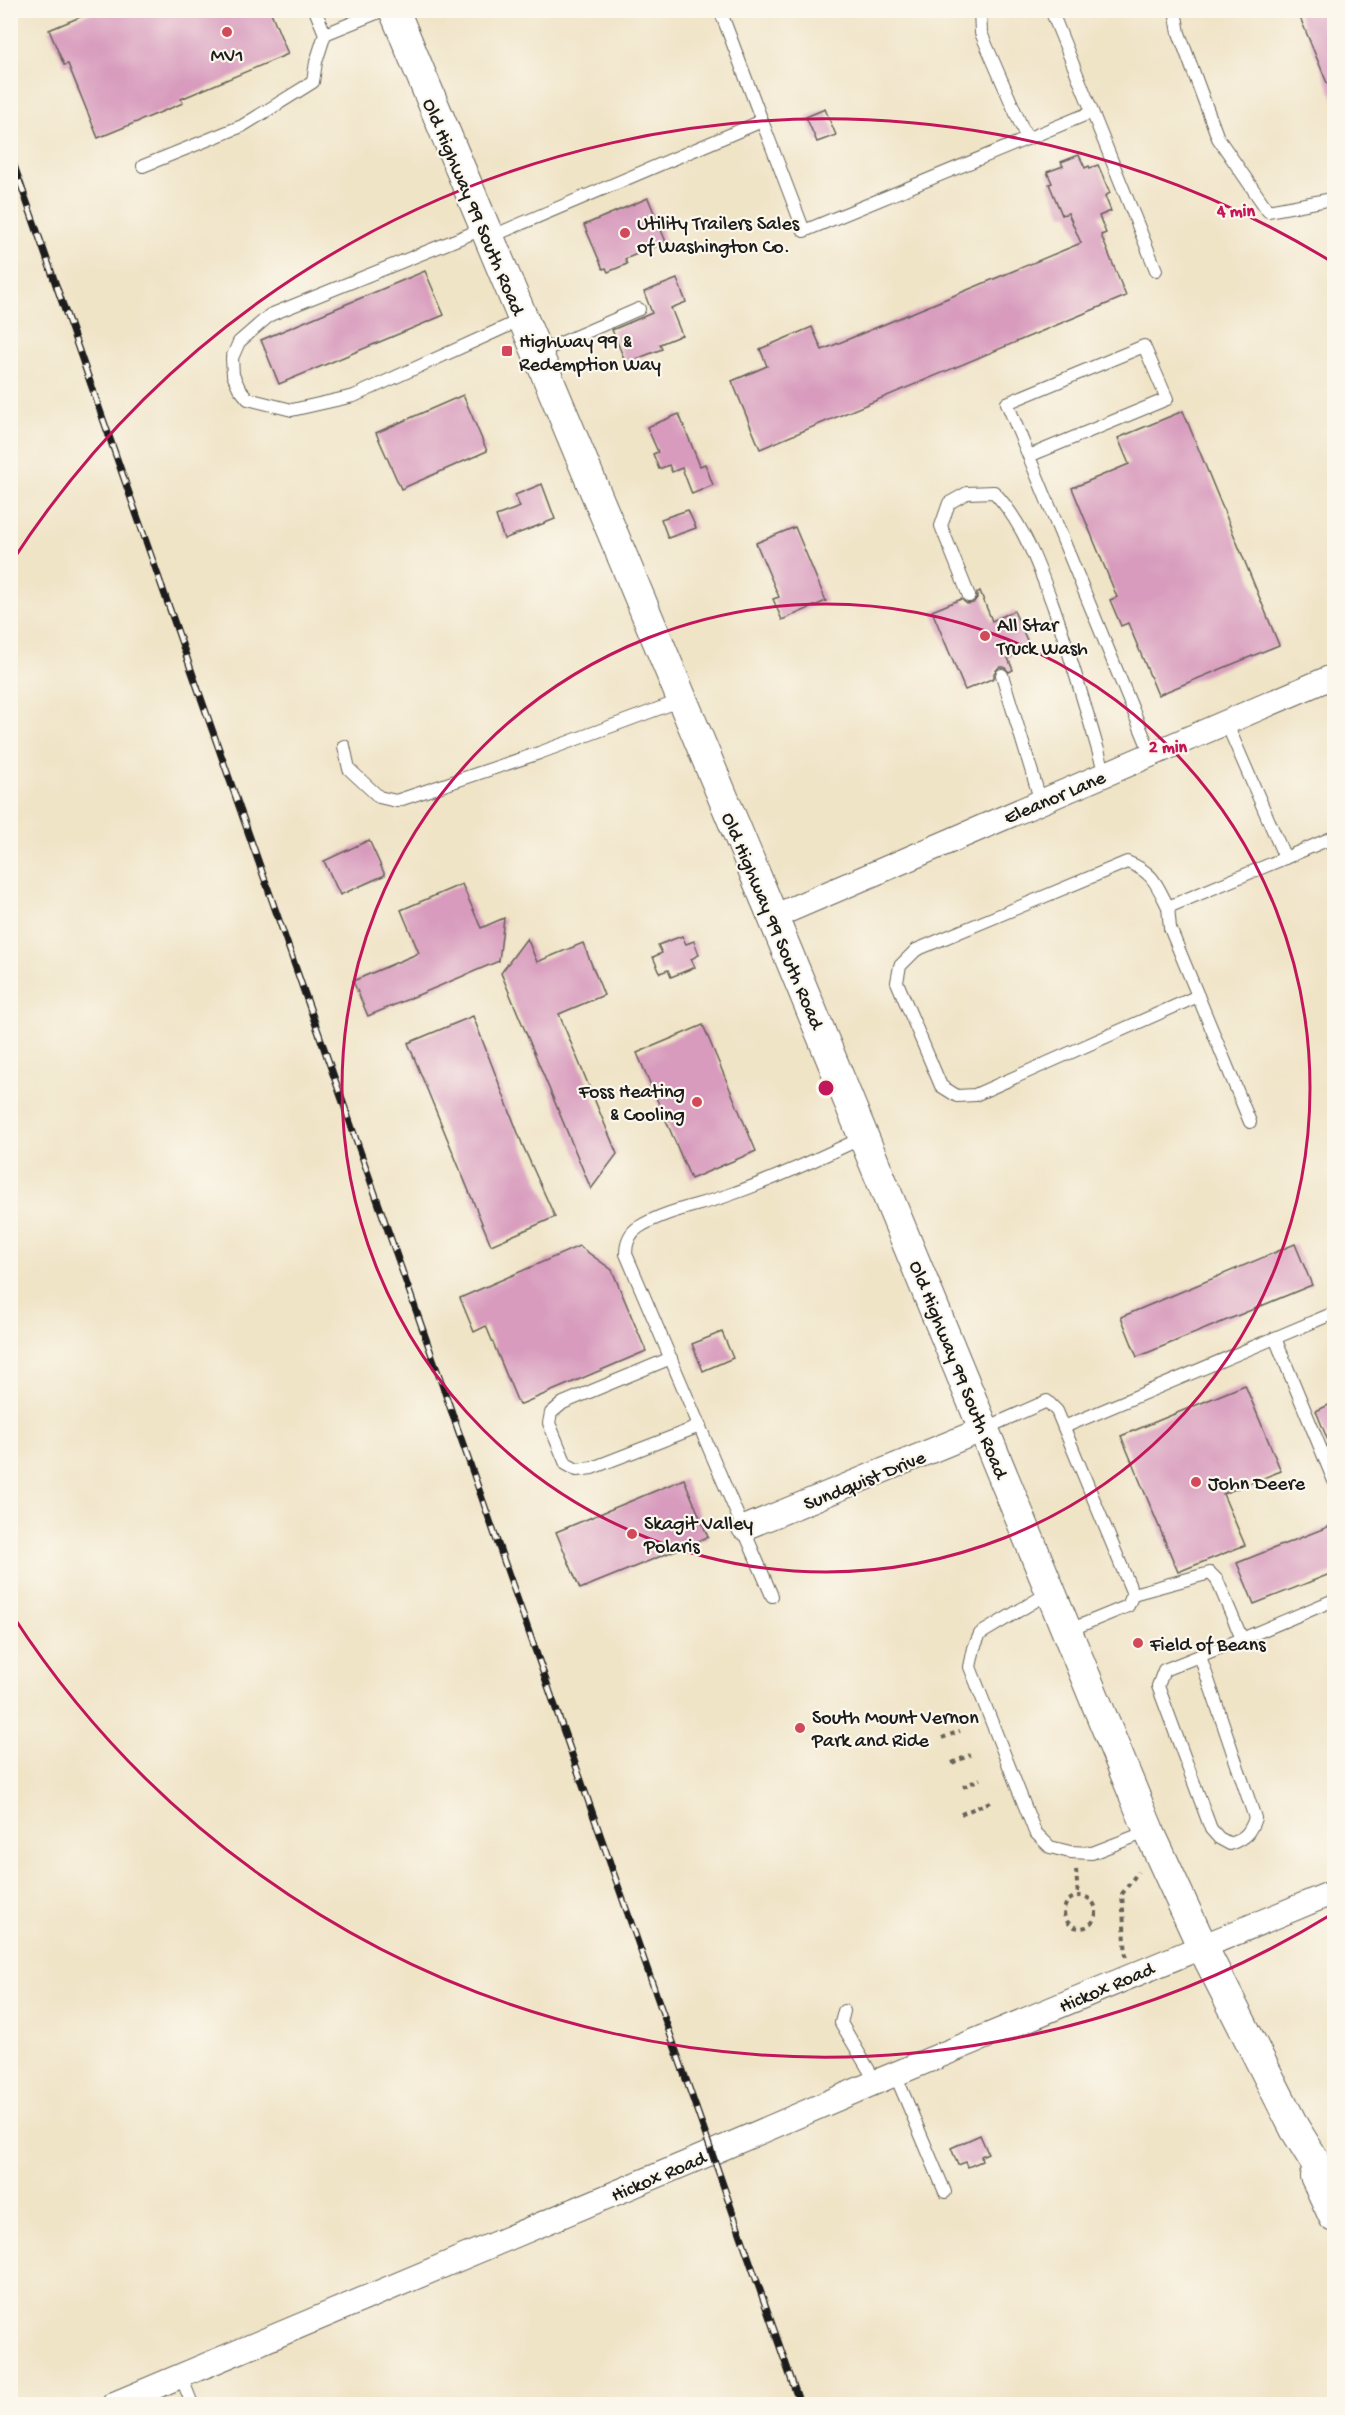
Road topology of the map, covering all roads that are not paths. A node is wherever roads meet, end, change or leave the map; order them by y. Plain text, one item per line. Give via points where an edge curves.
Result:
1 (315, 10) edge
2 (384, 10) edge
3 (394, 10) edge
4 (720, 10) edge
5 (980, 10) edge
6 (1051, 10) edge
7 (1175, 10) edge
8 (326, 34) junction
9 (1092, 112) junction
10 (762, 122) junction
11 (1027, 139) junction
12 (143, 166) dead end
13 (1335, 197) edge
14 (487, 233) junction
15 (1156, 270) dead end
16 (639, 309) dead end
17 (523, 320) junction
18 (537, 354) junction
19 (1029, 456) junction
20 (969, 596) dead end
21 (1002, 675) dead end
22 (1335, 676) edge
23 (682, 700) junction
24 (1226, 722) junction
25 (344, 746) dead end
26 (1151, 754) junction
27 (1105, 774) junction
28 (1041, 802) junction
29 (1335, 837) edge
30 (1285, 858) junction
31 (1168, 907) junction
32 (773, 917) junction
33 (1198, 996) junction
34 (1250, 1122) dead end
35 (864, 1137) junction
36 (1335, 1313) edge
37 (1275, 1338) junction
38 (671, 1358) junction
39 (700, 1426) junction
40 (1064, 1427) junction
41 (984, 1429) junction
42 (1335, 1481) edge
43 (744, 1528) junction
44 (1051, 1592) junction
45 (1133, 1594) junction
46 (772, 1596) dead end
47 (1335, 1600) edge
48 (1067, 1630) junction
49 (1242, 1639) junction
50 (1200, 1656) junction
51 (1149, 1831) junction
52 (1335, 1892) edge
53 (1202, 1946) junction
54 (844, 2011) dead end
55 (886, 2078) junction
56 (1295, 2129) junction
57 (945, 2192) dead end
58 (1335, 2192) edge
59 (1335, 2217) edge
60 (181, 2376) junction
61 (114, 2404) edge
62 (192, 2404) edge

1 - 8 lane
2 - 8 lane
3 - 14 street, Old Highway 99 South Road
4 - 10 lane
5 - 11 lane via 981,33
6 - 9 lane
7 - 13 lane via 1179,33 1218,138 1268,211
8 - 12 lane via 313,82 242,126
9 - 11 lane
9 - 15 lane
10 - 11 lane via 804,231
10 - 14 lane
14 - 17 street, Old Highway 99 South Road
14 - 17 lane via 270,315 239,342 232,358 233,375 248,399 292,410 354,396
16 - 18 lane
17 - 18 street, Old Highway 99 South Road
18 - 23 street, Old Highway 99 South Road
19 - 19 lane via 1007,403 1144,346 1167,399
19 - 26 lane
20 - 27 lane via 941,526 949,503 967,493 994,492 1011,510 1039,566
21 - 28 lane
22 - 24 street, Eleanor Lane
23 - 25 lane via 396,801 379,797 350,769
23 - 32 street, Old Highway 99 South Road
24 - 26 street, Eleanor Lane
24 - 30 lane
26 - 27 street, Eleanor Lane
27 - 28 street, Eleanor Lane
28 - 32 street, Eleanor Lane
29 - 30 lane
30 - 31 lane
31 - 33 lane via 1170,928
31 - 33 lane via 1144,868 1127,862 916,951 900,966 897,982 941,1086 957,1096 975,1095
32 - 35 street, Old Highway 99 South Road
33 - 34 lane
35 - 38 lane via 765,1182 660,1215 636,1228 626,1243 626,1254
35 - 41 street, Old Highway 99 South Road
36 - 37 lane
37 - 40 lane
37 - 42 lane
38 - 39 lane
38 - 39 lane via 563,1403 550,1413 549,1424 566,1464 577,1470 592,1468
39 - 43 lane
40 - 41 lane via 1047,1401
40 - 45 lane
41 - 43 street, Sundquist Drive
41 - 44 street, Old Highway 99 South Road
43 - 46 lane
44 - 48 street, Old Highway 99 South Road
44 - 51 lane via 980,1634 969,1667 1035,1832 1050,1847 1092,1853
45 - 48 lane via 1128,1606
45 - 49 lane via 1210,1573 1217,1580
47 - 49 lane
48 - 51 street, Old Highway 99 South Road
49 - 50 lane
50 - 50 lane via 1164,1671 1158,1686 1211,1829 1230,1844 1245,1838 1256,1818
51 - 53 street, Old Highway 99 South Road
52 - 53 street, Hickox Road
53 - 55 street, Hickox Road
53 - 56 street
54 - 55 lane via 841,2023
55 - 57 lane
55 - 60 street, Hickox Road
56 - 58 street
56 - 59 street
60 - 61 street, Hickox Road
60 - 62 lane

